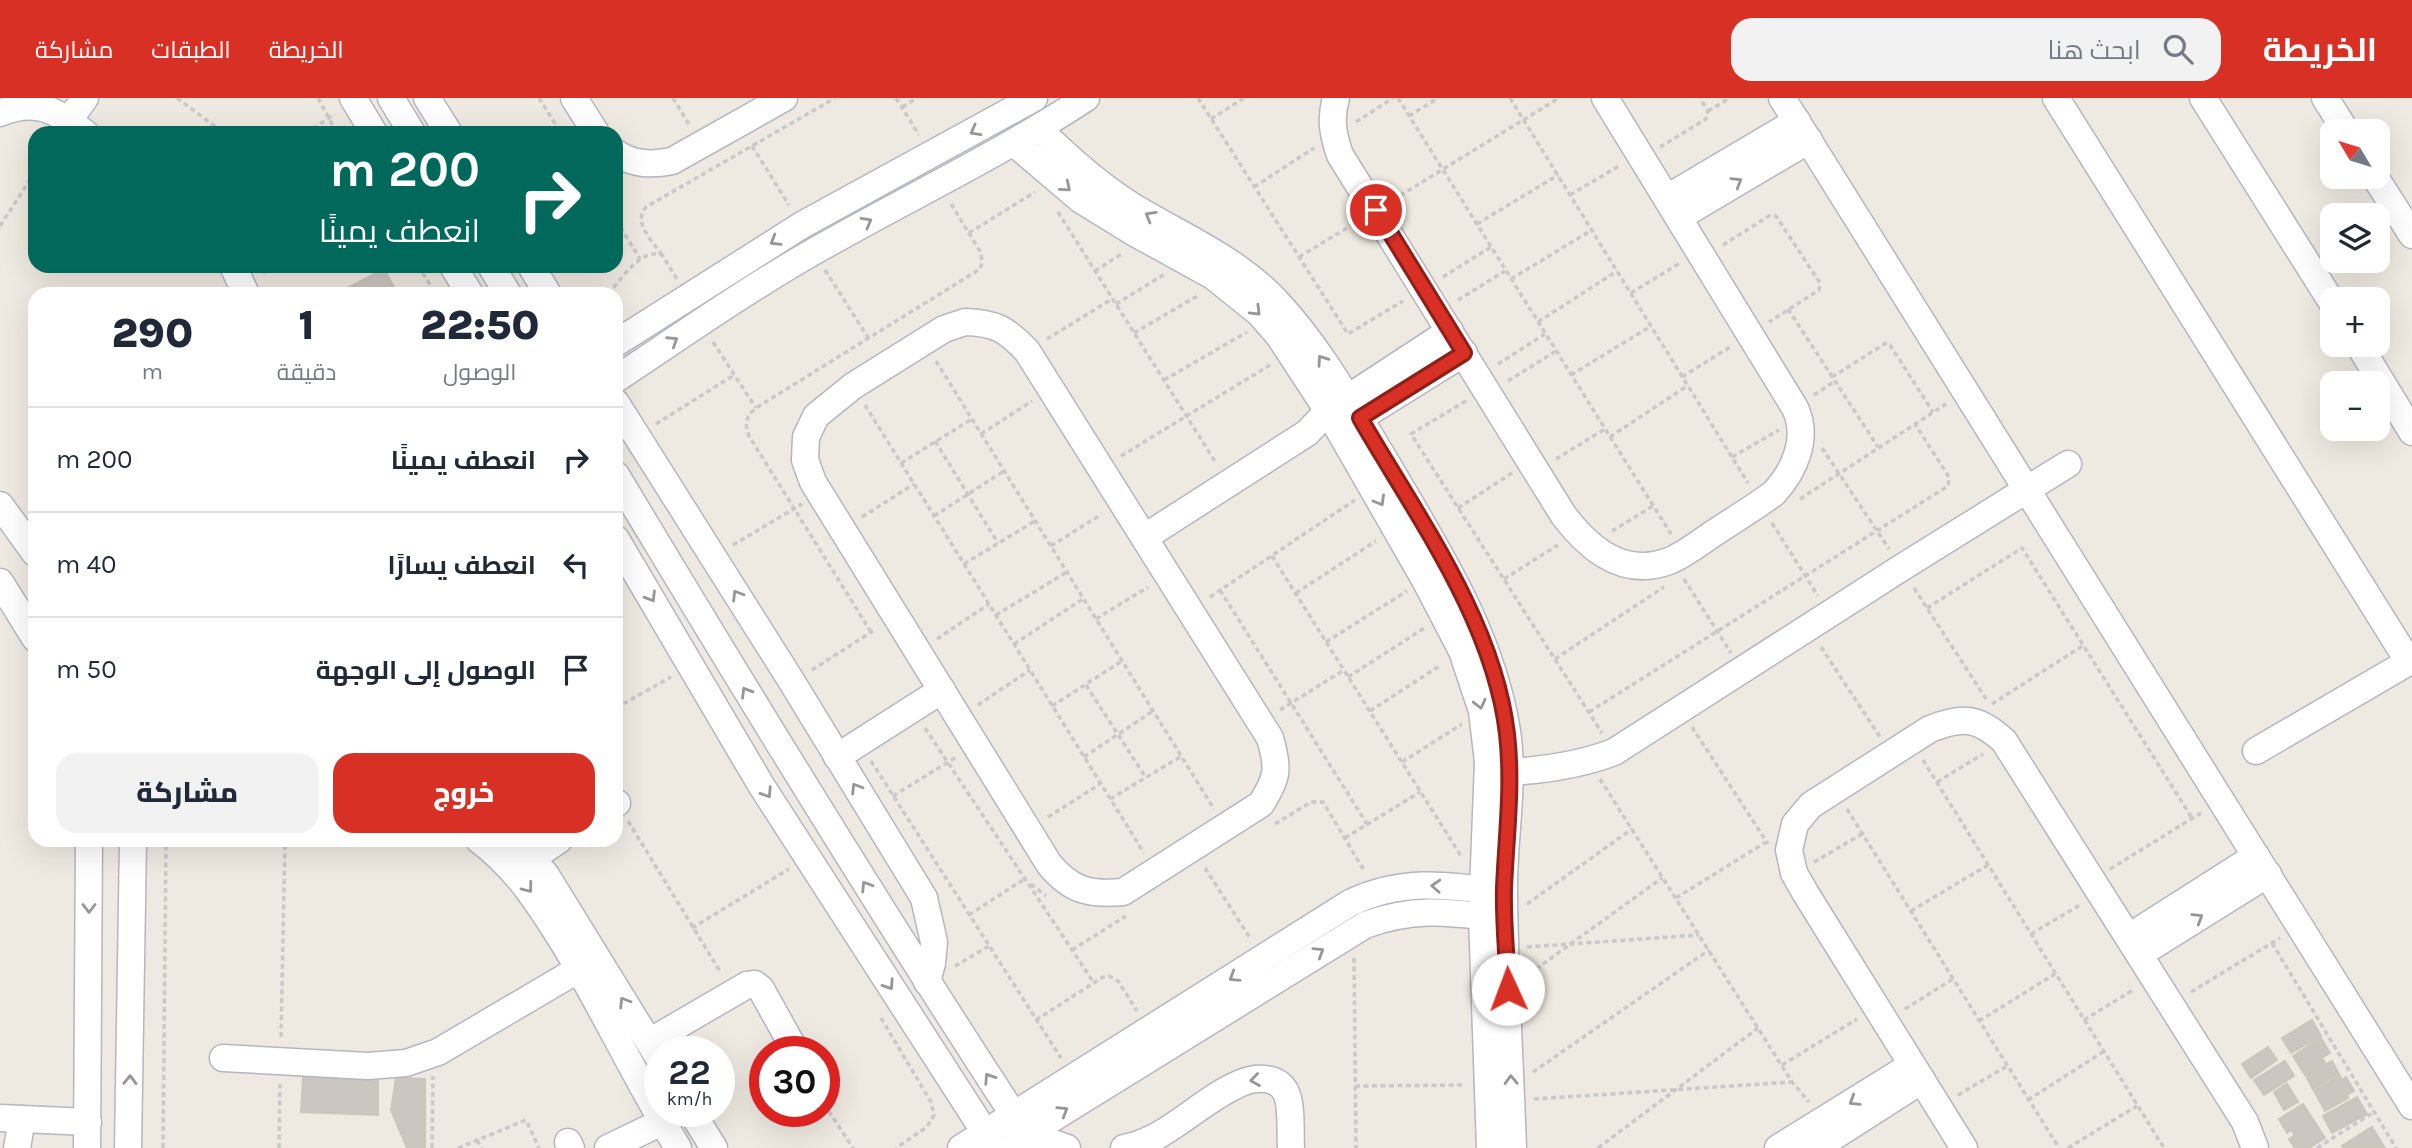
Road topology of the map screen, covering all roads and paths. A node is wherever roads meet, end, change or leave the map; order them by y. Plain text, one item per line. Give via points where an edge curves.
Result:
1 (85, 98) edge
2 (177, 98) edge
3 (318, 98) edge
4 (391, 98) edge
5 (427, 98) edge
6 (540, 98) edge
7 (574, 98) edge
8 (673, 98) edge
9 (784, 98) edge
10 (835, 98) edge
11 (896, 98) edge
12 (917, 98) edge
13 (1086, 98) edge
14 (1198, 98) edge
15 (1244, 98) edge
16 (1336, 98) edge
17 (1398, 98) edge
18 (1438, 98) edge
19 (1510, 98) edge
20 (1559, 98) edge
21 (1605, 98) edge
22 (1700, 98) edge
23 (1731, 98) edge
24 (1782, 98) edge
25 (2056, 98) edge
26 (2203, 98) edge
27 (2325, 98) edge
28 (354, 100) edge
29 (1023, 101) edge
30 (902, 107) junction
31 (1708, 111) junction
32 (0, 113) edge
33 (1409, 116) junction
34 (328, 119) junction
35 (1211, 119) junction
36 (2338, 119) edge
37 (1523, 120) junction
38 (76, 126) edge
39 (77, 126) edge
40 (214, 126) edge
41 (317, 126) edge
42 (332, 126) edge
43 (369, 126) edge
44 (408, 126) edge
45 (445, 126) edge
46 (557, 126) edge
47 (592, 126) edge
48 (1039, 129) junction
49 (1802, 130) junction
50 (1014, 143) junction
51 (702, 145) junction
52 (752, 146) junction
53 (935, 153) junction
54 (623, 156) edge
55 (1641, 156) junction
56 (1443, 170) junction
57 (1558, 175) junction
58 (951, 176) junction
59 (28, 183) edge
60 (1042, 187) dead end
61 (2383, 189) edge
62 (1570, 195) junction
63 (1055, 208) dead end
64 (1673, 208) junction
65 (1376, 210) junction
66 (1477, 224) junction
67 (802, 225) junction
68 (0, 226) edge
69 (1592, 230) junction
70 (623, 231) edge
71 (969, 233) dead end
72 (2412, 235) edge
73 (1144, 239) junction
74 (1491, 247) junction
75 (814, 252) junction
76 (1701, 254) junction
77 (662, 255) junction
78 (1299, 257) junction
79 (640, 259) junction
80 (1187, 261) junction
81 (1095, 271) junction
82 (1506, 271) junction
83 (1617, 271) junction
84 (1511, 279) junction
85 (1221, 282) junction
86 (614, 287) edge
87 (2323, 287) edge
88 (1424, 288) junction
89 (1631, 293) junction
90 (689, 296) junction
91 (1112, 298) junction
92 (1116, 304) junction
93 (1788, 309) junction
94 (1266, 321) junction
95 (1538, 322) junction
96 (701, 323) junction
97 (1651, 326) junction
98 (1451, 332) junction
99 (1134, 333) junction
100 (1545, 334) junction
101 (1750, 334) junction
102 (623, 338) edge
103 (869, 339) dead end
104 (924, 341) junction
105 (1027, 351) junction
106 (1556, 351) junction
107 (1290, 353) junction
108 (2366, 357) edge
109 (836, 359) dead end
110 (623, 374) edge
111 (734, 375) junction
112 (1571, 375) junction
113 (1682, 377) junction
114 (1832, 377) junction
115 (1164, 380) junction
116 (853, 386) junction
117 (1484, 386) junction
118 (1688, 386) junction
119 (1051, 389) junction
120 (756, 408) dead end
121 (1933, 412) dead end
122 (623, 414) edge
123 (1344, 415) junction
124 (1187, 416) junction
125 (972, 419) junction
126 (1915, 424) dead end
127 (1800, 425) junction
128 (1605, 429) junction
129 (2412, 432) edge
130 (981, 434) junction
131 (637, 436) junction
132 (1610, 437) junction
133 (935, 442) junction
134 (1878, 447) dead end
135 (1732, 457) junction
136 (901, 463) junction
137 (2068, 464) dead end
138 (1534, 467) junction
139 (1101, 468) junction
140 (1004, 471) junction
141 (1229, 482) junction
142 (914, 484) junction
143 (623, 487) edge
144 (1373, 488) junction
145 (2027, 489) junction
146 (820, 493) junction
147 (968, 495) junction
148 (1122, 502) junction
149 (1760, 503) junction
150 (0, 505) edge
151 (1653, 506) junction
152 (1458, 508) junction
153 (934, 516) junction
154 (1035, 521) junction
155 (1395, 528) junction
156 (842, 529) junction
157 (1877, 531) junction
158 (1144, 537) junction
159 (1583, 539) junction
160 (28, 543) edge
161 (998, 543) junction
162 (1051, 546) junction
163 (623, 551) edge
164 (1272, 556) junction
165 (713, 557) junction
166 (1677, 557) junction
167 (964, 564) junction
168 (1901, 568) junction
169 (1067, 572) junction
170 (1168, 574) junction
171 (1805, 576) junction
172 (1504, 579) junction
173 (1425, 580) junction
174 (0, 582) edge
175 (1220, 590) junction
176 (1296, 593) junction
177 (1083, 599) junction
178 (989, 604) junction
179 (1927, 607) junction
180 (1191, 610) junction
181 (996, 615) junction
182 (1443, 615) junction
183 (896, 617) junction
184 (1096, 619) junction
185 (1819, 620) junction
186 (28, 627) edge
187 (1717, 632) junction
188 (1326, 642) junction
189 (1014, 644) junction
190 (2084, 645) junction
191 (1462, 651) junction
192 (918, 652) junction
193 (1122, 661) junction
194 (2411, 661) edge
195 (691, 665) junction
196 (1030, 670) junction
197 (1344, 670) junction
198 (1742, 672) junction
199 (1348, 677) junction
200 (792, 682) junction
201 (1086, 685) junction
202 (942, 690) junction
203 (1291, 703) junction
204 (623, 704) edge
205 (1052, 706) junction
206 (912, 709) junction
207 (1681, 710) junction
208 (1153, 711) junction
209 (1370, 711) junction
210 (1482, 711) junction
211 (1589, 712) junction
212 (959, 717) junction
213 (1260, 722) junction
214 (1994, 724) junction
215 (1118, 734) junction
216 (859, 743) junction
217 (976, 745) junction
218 (1901, 747) junction
219 (2256, 751) dead end
220 (1614, 752) junction
221 (1181, 756) junction
222 (837, 757) junction
223 (1084, 757) junction
224 (948, 762) junction
225 (1402, 762) junction
226 (1589, 762) junction
227 (1509, 772) junction
228 (1146, 778) junction
229 (1937, 782) junction
230 (1100, 783) junction
231 (1834, 789) junction
232 (1420, 792) junction
233 (893, 796) junction
234 (1110, 799) junction
235 (2221, 800) junction
236 (623, 815) edge
237 (2192, 818) junction
238 (1275, 824) dead end
239 (1367, 824) junction
240 (1225, 828) junction
241 (1632, 829) junction
242 (1028, 830) junction
243 (1863, 834) junction
244 (1345, 838) junction
245 (89, 847) edge
246 (133, 847) edge
247 (166, 847) edge
248 (285, 847) edge
249 (487, 847) edge
250 (525, 849) edge
251 (1192, 849) junction
252 (1783, 855) junction
253 (1461, 857) dead end
254 (808, 858) junction
255 (1049, 864) junction
256 (1988, 864) junction
257 (2262, 865) junction
258 (1156, 872) junction
259 (1663, 878) junction
260 (1025, 879) junction
261 (2097, 886) junction
262 (1377, 892) junction
263 (1493, 892) junction
264 (1676, 898) junction
265 (1136, 909) dead end
266 (1911, 911) junction
267 (969, 915) junction
268 (1494, 918) junction
269 (1347, 920) junction
270 (2300, 926) junction
271 (692, 928) junction
272 (2031, 934) junction
273 (1699, 935) junction
274 (2272, 943) junction
275 (1571, 944) junction
276 (2134, 945) junction
277 (989, 946) junction
278 (1506, 948) junction
279 (1072, 950) junction
280 (1709, 950) junction
281 (1263, 958) junction
282 (579, 969) junction
283 (2055, 974) junction
284 (2154, 977) junction
285 (1953, 979) junction
286 (927, 982) junction
287 (1094, 983) junction
288 (1508, 989) junction
289 (733, 993) junction
290 (2171, 1004) junction
291 (1881, 1014) junction
292 (1036, 1020) junction
293 (2084, 1020) junction
294 (1979, 1021) junction
295 (1758, 1028) junction
296 (1149, 1030) junction
297 (644, 1036) edge
298 (674, 1036) edge
299 (787, 1036) edge
300 (2104, 1052) junction
301 (223, 1058) dead end
302 (425, 1058) junction
303 (281, 1061) junction
304 (1782, 1065) junction
305 (2007, 1066) junction
306 (1917, 1072) junction
307 (1073, 1078) junction
308 (1792, 1082) junction
309 (1355, 1086) junction
310 (644, 1089) edge
311 (1676, 1090) junction
312 (1503, 1091) junction
313 (2028, 1100) junction
314 (2137, 1106) junction
315 (2412, 1106) edge
316 (1939, 1107) junction
317 (2374, 1112) junction
318 (11, 1118) edge
319 (1824, 1119) junction
320 (1020, 1124) junction
321 (652, 1127) edge
322 (665, 1127) edge
323 (701, 1127) edge
324 (839, 1127) edge
325 (88, 1135) edge
326 (477, 1140) junction
327 (989, 1140) edge
328 (537, 1147) edge
329 (17, 1148) edge
330 (128, 1148) edge
331 (163, 1148) edge
332 (279, 1148) edge
333 (432, 1148) edge
334 (457, 1148) edge
335 (482, 1148) edge
336 (608, 1148) edge
337 (678, 1148) edge
338 (714, 1148) edge
339 (853, 1148) edge
340 (961, 1148) edge
341 (1006, 1148) edge
342 (1067, 1148) edge
343 (1124, 1148) edge
344 (1291, 1148) edge
345 (1356, 1148) edge
346 (1490, 1148) edge
347 (1513, 1148) edge
348 (1598, 1148) edge
349 (1778, 1148) edge
350 (1816, 1148) edge
351 (1964, 1148) edge
352 (2059, 1148) edge
353 (2068, 1148) edge
354 (2164, 1148) edge
355 (2255, 1148) edge
356 (2317, 1148) edge
357 (2396, 1148) edge

1 - 39 street
2 - 40 path
3 - 34 path
4 - 44 street
5 - 45 street
6 - 46 path
7 - 47 street
8 - 51 path
9 - 51 street
10 - 52 path
11 - 30 path
12 - 30 path
13 - 48 street
14 - 35 path
15 - 35 path
16 - 65 street via 1333,136
17 - 33 path
18 - 33 path
19 - 37 path
20 - 37 path
21 - 55 street
22 - 31 path
23 - 31 path
24 - 49 street
25 - 194 street
26 - 87 street
27 - 36 street
28 - 34 path
28 - 43 street
29 -> 53 street
30 - 53 path
31 - 55 path via 1706,119
32 - 38 street via 36,105
33 - 56 path
34 - 41 path
34 - 42 path
35 - 78 path
37 - 56 path
37 - 57 path
48 - 50 street
123 -> 48 street via 1300,329 1253,278 1100,184
49 - 64 street
49 - 145 street
50 - 58 street
50 -> 73 street via 1082,200
51 - 54 street via 672,161 654,164
52 - 67 path
52 - 77 path via 641,212 640,222
53 - 58 street
53 - 67 street
55 - 62 path
55 - 64 street
56 - 65 path
56 - 66 path
57 - 62 path
57 - 66 path
75 -> 58 street
59 - 68 path
60 - 71 path
61 - 72 street
62 - 69 path
63 - 81 path
64 - 76 street
65 - 78 path
65 - 88 street
66 - 74 path
67 -> 90 street
69 - 83 path
69 - 84 path
70 - 79 path
73 - 80 street
73 - 81 path
74 - 82 path
74 - 88 path
75 - 96 street
75 - 103 path
76 - 89 path
76 - 93 path via 1776,216 1821,286
76 - 101 street
77 - 79 path via 652,253
77 - 90 path
78 - 88 path via 1348,334
79 - 86 path
80 - 85 street
80 - 92 path
81 - 91 path
82 - 84 path
82 - 98 path
83 - 89 path
83 - 95 path
84 - 95 path
85 -> 94 street
85 - 99 path
88 - 98 street
89 - 97 path
90 - 102 street
91 - 92 path
91 - 105 path
92 - 99 path
93 - 101 path
93 - 114 path
94 - 107 street
94 - 115 path
95 - 100 path
110 -> 96 street
96 - 111 path
97 - 112 path
97 - 113 path
98 - 117 street
98 - 123 street
99 - 115 path
100 - 106 path
100 - 117 path
101 - 113 path
101 - 127 street
104 - 105 street via 965,322 987,323 1007,331
104 - 116 street
104 - 125 path
105 - 119 street
106 - 112 path
106 - 117 path
107 - 123 street
107 - 124 path
108 - 129 street
109 - 116 path
111 - 120 path
111 - 131 path
112 - 128 path
113 - 118 path
114 - 121 path via 1886,343
114 - 134 path
115 - 124 path
116 - 136 path
116 - 146 street via 816,416 806,437 805,460
117 - 138 street
117 - 152 path via 1411,434
118 - 132 path
118 - 135 path
119 - 130 path
119 - 139 street
122 - 131 street
123 - 141 street
123 - 144 street
123 - 227 street via 1438,552 1479,631 1501,699
124 - 139 path
124 - 141 path
125 - 130 path
125 - 133 path
126 - 157 path via 1950,482
127 - 135 path
127 - 149 street via 1799,450 1790,473
127 - 157 path via 1820,445
128 - 132 path
128 - 138 path
130 - 140 path
131 - 165 street
132 - 151 path
133 - 136 path
133 - 147 path
135 - 149 path
136 - 142 path
137 - 145 street
138 - 152 path
138 - 159 street
139 - 148 street
140 - 147 path
140 - 154 path
141 - 158 street
142 - 153 path
142 - 156 path
286 -> 143 street
144 -> 155 street
144 - 164 path
145 - 168 street
145 - 235 street
146 - 156 street
146 - 165 path
147 - 153 path
147 - 161 path
148 - 158 street
148 - 162 path
149 - 166 street
149 - 171 path
150 - 160 street
151 - 159 path
151 - 166 path
152 - 172 path
153 - 167 path
154 - 161 path
154 - 162 path
155 - 173 street
155 - 176 path
156 - 183 street
157 - 168 path
157 - 171 path
158 - 170 street
159 - 166 street via 1601,555 1628,565 1650,566
159 - 172 path
161 - 167 path
162 - 169 path
163 -> 195 street
164 - 175 path
164 - 176 path
200 -> 165 street
166 - 187 path
167 - 178 path
168 - 179 path
168 - 185 street
169 - 177 path
169 - 181 path
170 - 180 street
170 - 184 path
171 - 185 path
171 - 187 path
172 - 211 path
173 - 182 street
173 - 188 path
174 - 186 street
175 - 180 path
175 - 203 path
176 - 188 path
177 - 184 path
177 - 189 path
178 - 181 path
178 - 192 path
179 - 190 path via 2022,548
179 - 214 path
180 - 213 street
181 - 189 path
182 - 191 street
182 - 199 path
183 - 192 street
183 - 200 path
184 - 193 path
185 - 198 street
185 - 218 path
187 - 198 path
187 - 211 path
188 - 197 path
189 - 196 path
190 - 214 path
190 - 237 path
191 - 209 path
191 -> 210 street
192 - 202 street
193 - 201 path
193 - 208 path
194 - 219 street
195 - 204 path
195 -> 254 street
196 - 205 path
196 - 212 path
197 - 199 path
197 - 203 path
198 - 207 street
199 - 209 path
200 - 222 street
201 - 205 path
201 - 215 path
202 - 206 street
202 - 212 street
203 - 213 path
203 - 239 path
205 - 223 path
206 - 216 street
206 - 224 path
207 - 220 street
207 - 252 path
208 - 215 path
208 - 221 path
209 - 225 path
210 - 225 path
210 - 263 street
211 - 220 path
212 - 217 street
213 - 240 street via 1277,761 1273,784 1261,804
214 - 218 street via 1950,721
214 - 229 path
214 - 261 street
215 - 223 path
215 - 228 path
216 - 222 street
216 - 233 path
217 - 224 path
217 - 242 street
218 - 229 path
218 - 231 street
220 - 226 street
221 - 228 path
221 - 240 path
286 -> 222 street via 934,942 924,898
223 - 230 path
224 - 233 path
224 - 260 path
225 - 232 path
226 - 227 street
226 - 241 path
227 - 263 street
228 - 234 path
229 - 256 path
230 - 234 path
230 - 242 path
231 - 243 path
231 - 252 street via 1795,824
232 - 239 path
232 - 253 path
233 - 267 path
234 - 258 path
235 - 237 path
235 - 257 street
236 - 271 path
237 - 261 path
238 - 244 path via 1317,800
239 - 244 path
240 - 251 street
241 - 259 path
241 - 268 path
242 - 255 street
243 - 252 path
243 - 266 path
244 - 262 path
245 -> 325 street
330 -> 246 street
247 - 331 path
248 - 303 path
249 -> 282 street via 531,890
297 -> 250 street
251 - 258 street
251 - 281 path
252 - 264 path
252 - 291 street
254 - 271 path
254 -> 327 street
255 - 258 street via 1078,889 1100,894 1123,892
255 - 260 path
256 - 266 path
256 - 272 path
257 - 270 street
257 - 276 street
259 - 264 path
259 - 275 path
260 - 267 path
260 - 279 path
261 - 272 path
261 - 276 street
263 -> 262 street via 1415,885
262 - 269 street
263 - 268 street
264 - 273 path
265 - 279 path
266 - 285 path
267 - 277 path
268 - 269 street via 1435,911
268 - 278 street
268 - 312 street
269 - 281 street
269 - 309 path
320 -> 269 street
270 - 274 path
270 - 315 street
271 - 289 path
272 - 283 path
273 - 275 path
273 - 280 path
274 - 290 path
274 - 317 path
275 - 278 path
275 - 288 path
276 - 284 street
277 - 286 path
277 - 292 path
278 - 288 street
279 - 287 path
280 - 295 path
280 - 312 path
281 -> 296 street
282 - 302 street
282 - 310 street
283 - 293 path
283 - 294 path
284 - 290 street
284 - 293 path
285 - 291 path
285 - 294 path
320 -> 286 street
287 - 292 path
287 - 296 path via 1114,977
312 -> 288 street
289 - 298 street
289 - 299 street via 755,984
290 - 355 street via 2245,1122
291 - 304 path
291 - 306 street
292 - 307 path
293 - 300 path
294 - 305 path
295 - 304 path
295 - 311 path
296 - 307 street
300 - 313 path
300 - 314 path
301 - 303 street
302 - 303 street via 387,1066
302 - 333 path via 434,1087
303 - 332 path
304 - 308 path
305 - 313 path
305 - 316 path
306 - 316 street
306 -> 319 street
306 - 350 street
307 - 320 street
308 - 311 path
308 - 319 path
309 - 312 path
309 - 345 path
311 - 312 path
311 - 348 path
312 - 346 street
312 - 347 street
313 - 352 path
314 - 353 path
314 - 354 path
316 - 351 street
317 - 356 path
317 - 357 path
318 - 325 street
318 - 329 street
319 - 349 street
320 - 327 street
320 - 341 street
320 - 342 street
321 - 336 street
322 - 337 street
323 - 338 street
324 - 339 path
326 - 328 path via 526,1120
326 - 334 path
326 - 335 path
327 - 340 street
344 -> 343 street via 1288,1096 1273,1080 1262,1078 1240,1083 1146,1141

